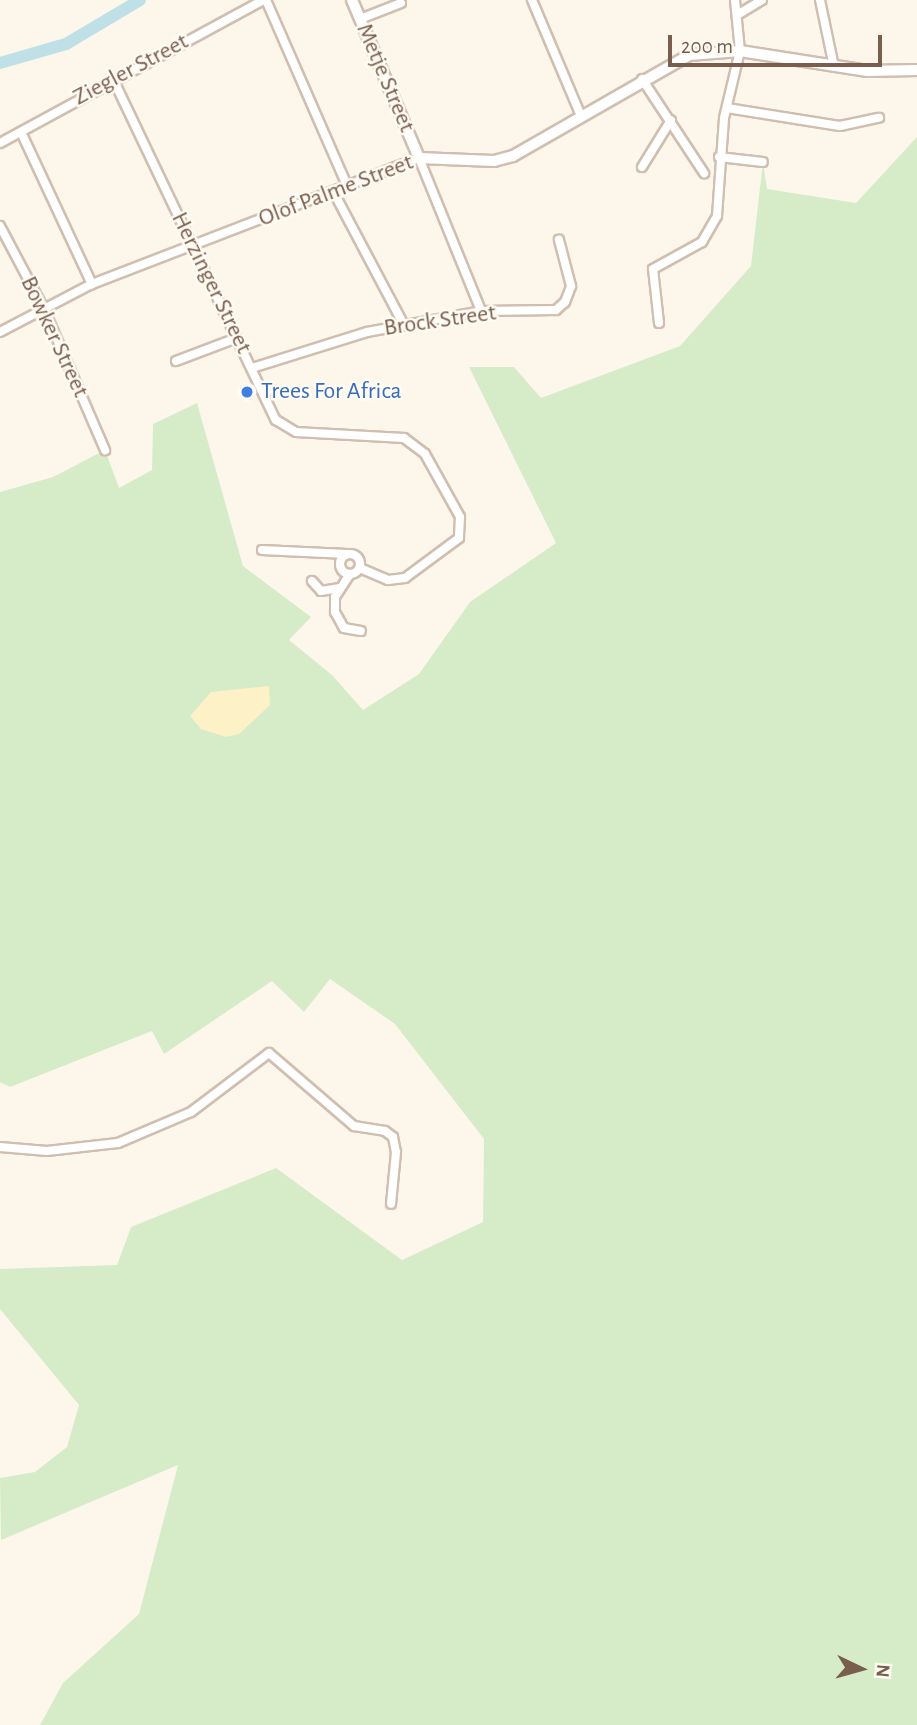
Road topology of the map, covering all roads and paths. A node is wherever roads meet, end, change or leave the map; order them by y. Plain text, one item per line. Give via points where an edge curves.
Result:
1 (265, 0) edge
2 (352, 0) edge
3 (532, 0) edge
4 (735, 0) edge
5 (762, 0) edge
6 (820, 0) edge
7 (401, 3) dead end
8 (737, 15) junction
9 (360, 19) junction
10 (740, 51) junction
11 (834, 67) junction
12 (917, 70) edge
13 (113, 79) junction
14 (642, 79) junction
15 (727, 108) junction
16 (581, 116) junction
17 (879, 118) dead end
18 (671, 120) junction
19 (21, 132) junction
20 (0, 143) edge
21 (719, 157) junction
22 (419, 158) junction
23 (763, 162) dead end
24 (642, 167) dead end
25 (704, 173) dead end
26 (346, 185) junction
27 (332, 191) junction
28 (0, 226) edge
29 (559, 240) dead end
30 (192, 246) junction
31 (92, 284) junction
32 (44, 309) junction
33 (481, 311) junction
34 (659, 323) dead end
35 (404, 325) junction
36 (0, 332) edge
37 (237, 338) junction
38 (176, 361) dead end
39 (252, 368) junction
40 (105, 450) dead end
41 (262, 550) dead end
42 (347, 554) junction
43 (360, 568) junction
44 (350, 574) junction
45 (312, 581) dead end
46 (340, 588) junction
47 (361, 631) dead end
48 (0, 1147) edge
49 (391, 1204) dead end

1 - 13 street, Ziegler Street
1 - 26 street
2 - 9 street, Metje Street
3 - 16 street
4 - 8 street
5 - 8 street
6 - 11 street
7 - 9 street
8 - 10 street
9 - 22 street, Metje Street
10 - 11 street, Olof Palme Street
10 - 14 street, Olof Palme Street via 689,55
10 - 15 street
11 - 12 street, Olof Palme Street
13 - 19 street, Ziegler Street
13 - 30 street, Herzinger Street
14 - 16 street, Olof Palme Street
14 - 18 street
15 - 17 street via 840,126
15 - 21 street
16 - 22 street, Olof Palme Street via 503,159
18 - 24 street
18 - 25 street
19 - 20 street, Ziegler Street
19 - 31 street
21 - 23 street
21 - 34 street via 712,227 688,253 653,269
22 - 26 street, Olof Palme Street
22 - 33 street, Metje Street
26 - 27 street, Olof Palme Street
27 - 30 street, Olof Palme Street
27 - 35 street
28 - 32 street, Bowker Street
29 - 33 street, Brock Street via 571,278 563,305 546,313
30 - 31 street, Olof Palme Street
30 - 37 street, Herzinger Street
31 - 32 street, Olof Palme Street
32 - 36 street, Olof Palme Street
32 - 40 street, Bowker Street
33 - 35 street, Brock Street
35 - 39 street, Brock Street via 355,334
37 - 38 street
37 - 39 street, Herzinger Street
39 - 43 street, Herzinger Street via 273,415 286,430 404,438 425,454 454,506 463,527 459,538 417,571 395,581
41 - 42 street
42 - 43 street, Herzinger Street via 359,559
42 - 44 street via 340,566
43 - 44 street
44 - 46 street
45 - 46 street via 321,591
46 - 47 street via 334,606 339,623
48 - 49 street via 47,1152 118,1143 191,1112 268,1053 354,1126 385,1131 393,1137

